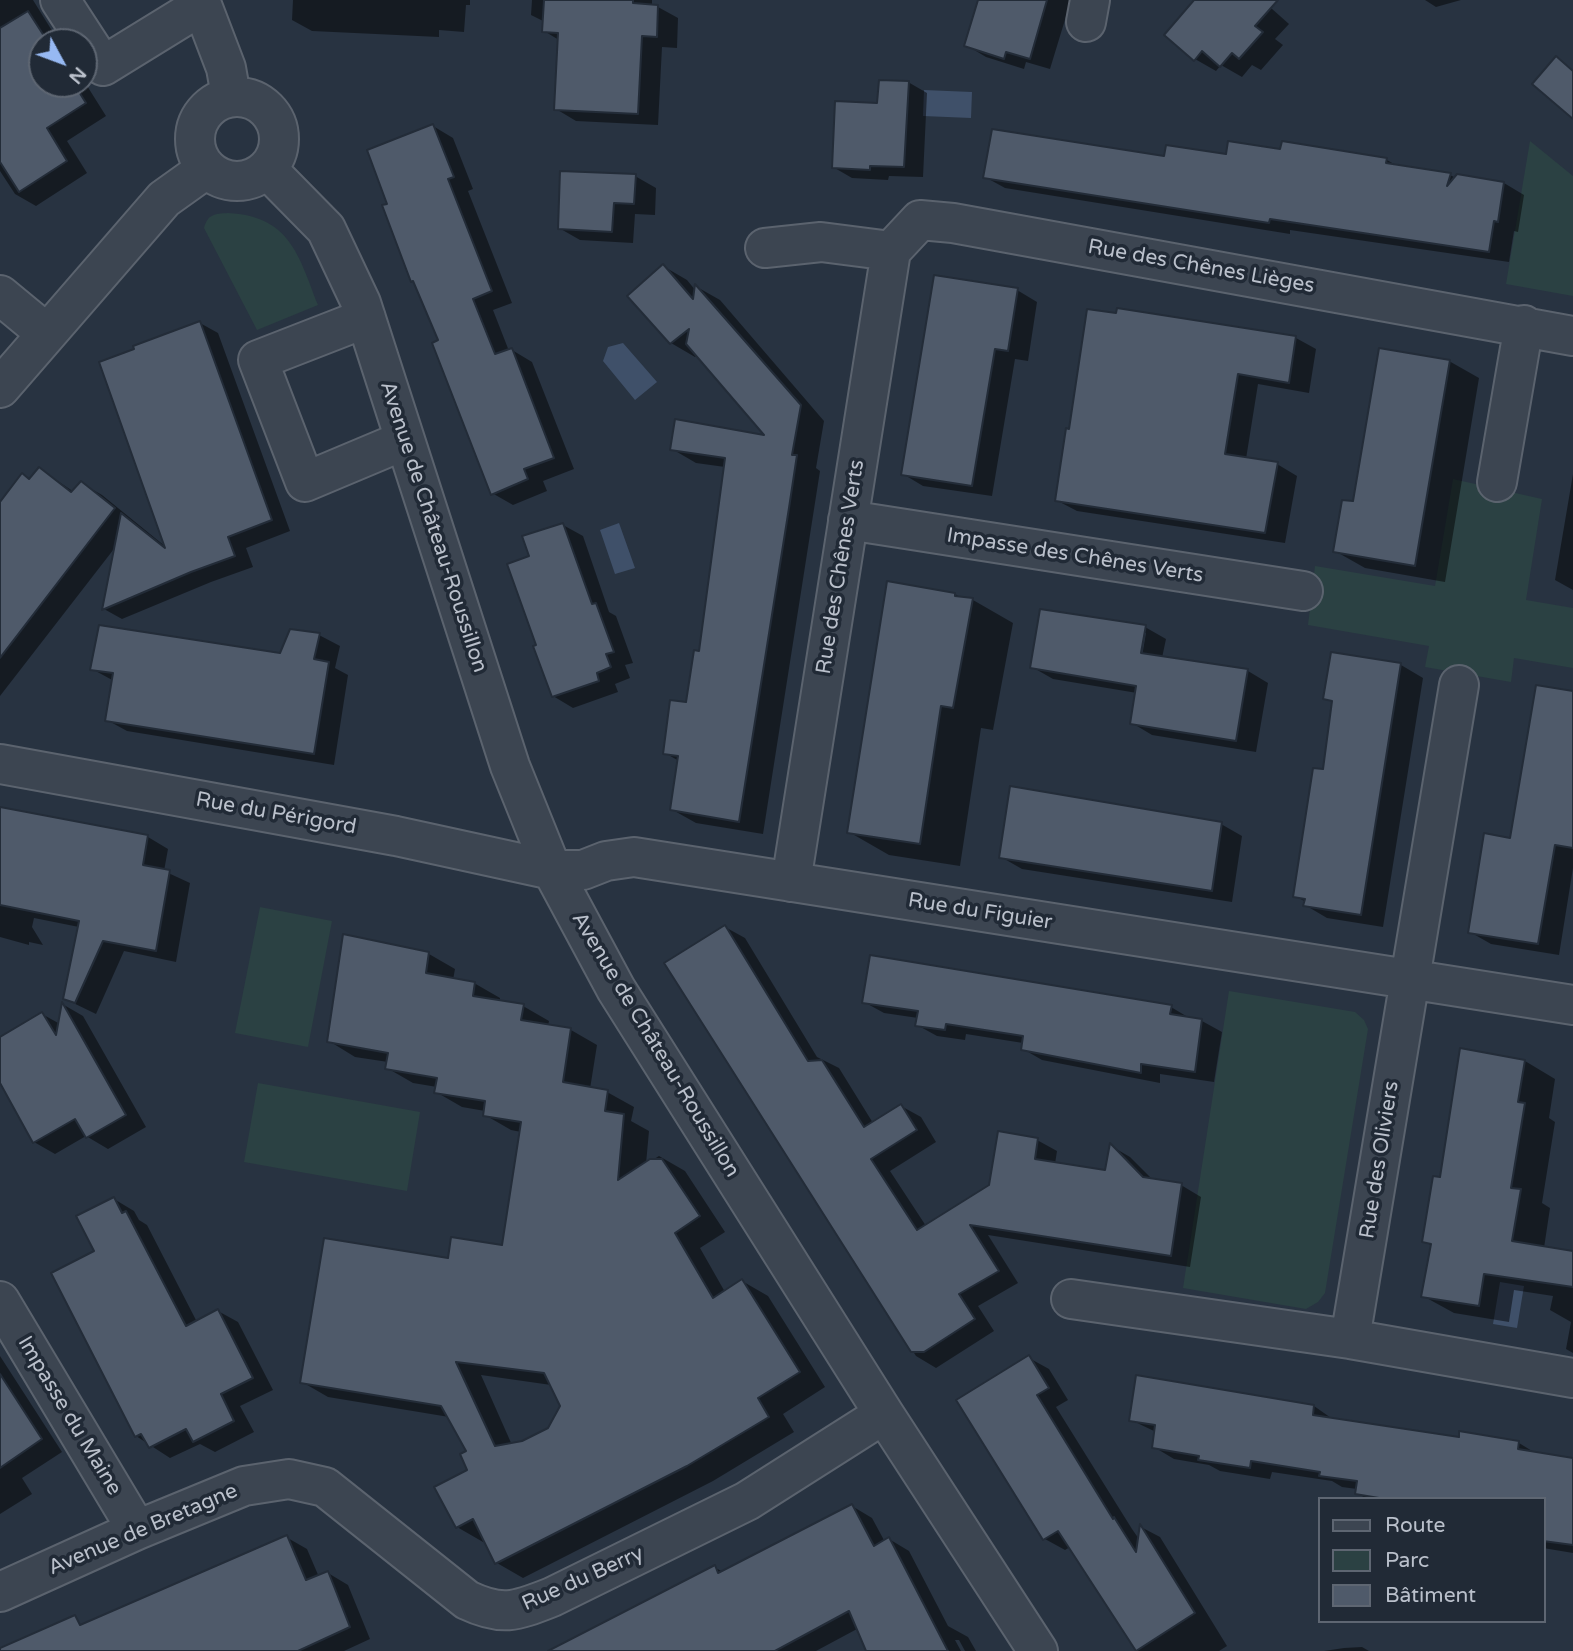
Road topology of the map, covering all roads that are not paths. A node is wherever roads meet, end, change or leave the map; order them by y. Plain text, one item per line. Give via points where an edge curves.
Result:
1 (60, 0) edge
2 (201, 2) edge
3 (231, 96) junction
4 (206, 169) junction
5 (267, 169) junction
6 (765, 248) dead end
7 (891, 251) junction
8 (0, 295) edge
9 (366, 318) junction
10 (1524, 326) junction
11 (46, 333) junction
12 (1573, 335) edge
13 (0, 388) edge
14 (405, 440) junction
15 (1497, 482) dead end
16 (848, 520) junction
17 (1303, 591) dead end
18 (1459, 685) dead end
19 (0, 764) edge
20 (552, 870) junction
21 (791, 882) junction
22 (1410, 981) junction
23 (1573, 1005) edge
24 (1071, 1299) dead end
25 (0, 1301) edge
26 (1350, 1339) junction
27 (1573, 1378) edge
28 (884, 1414) junction
29 (289, 1479) joint
30 (137, 1530) junction
31 (0, 1592) edge
32 (1038, 1651) edge

1 - 2 street via 103,66
2 - 3 street via 226,68
3 - 4 street via 207,108 199,119 194,145
3 - 5 street via 257,101 275,120 279,146
4 - 5 street via 229,181 256,177
4 - 11 street via 164,198
5 - 9 street, Avenue de Château-Roussillon via 326,229
6 - 7 street via 821,242
7 - 10 street, Rue des Chênes Lièges via 920,220 953,223
7 - 16 street, Rue des Chênes Verts
8 - 11 street
9 - 14 street, Avenue de Château-Roussillon
9 - 14 street via 258,360 305,482
10 - 12 street, Rue des Chênes Lièges
10 - 15 street
11 - 13 street
14 - 20 street, Avenue de Château-Roussillon via 510,766
16 - 17 street, Impasse des Chênes Verts
16 - 21 street, Rue des Chênes Verts
18 - 22 street
19 - 20 street, Rue du Périgord via 384,833
20 - 21 street, Rue du Figuier via 583,870 634,857
20 - 28 street, Avenue de Château-Roussillon via 603,967
21 - 22 street, Rue du Figuier
22 - 23 street, Rue du Figuier
22 - 26 street, Rue des Oliviers
24 - 26 street
25 - 30 street, Impasse du Maine
26 - 27 street
28 - 29 street, Rue du Berry via 747,1501 521,1609 489,1611 467,1600 324,1487
28 - 32 street, Avenue de Château-Roussillon
29 - 30 street, Avenue de Bretagne via 244,1486
30 - 31 street, Avenue de Bretagne

